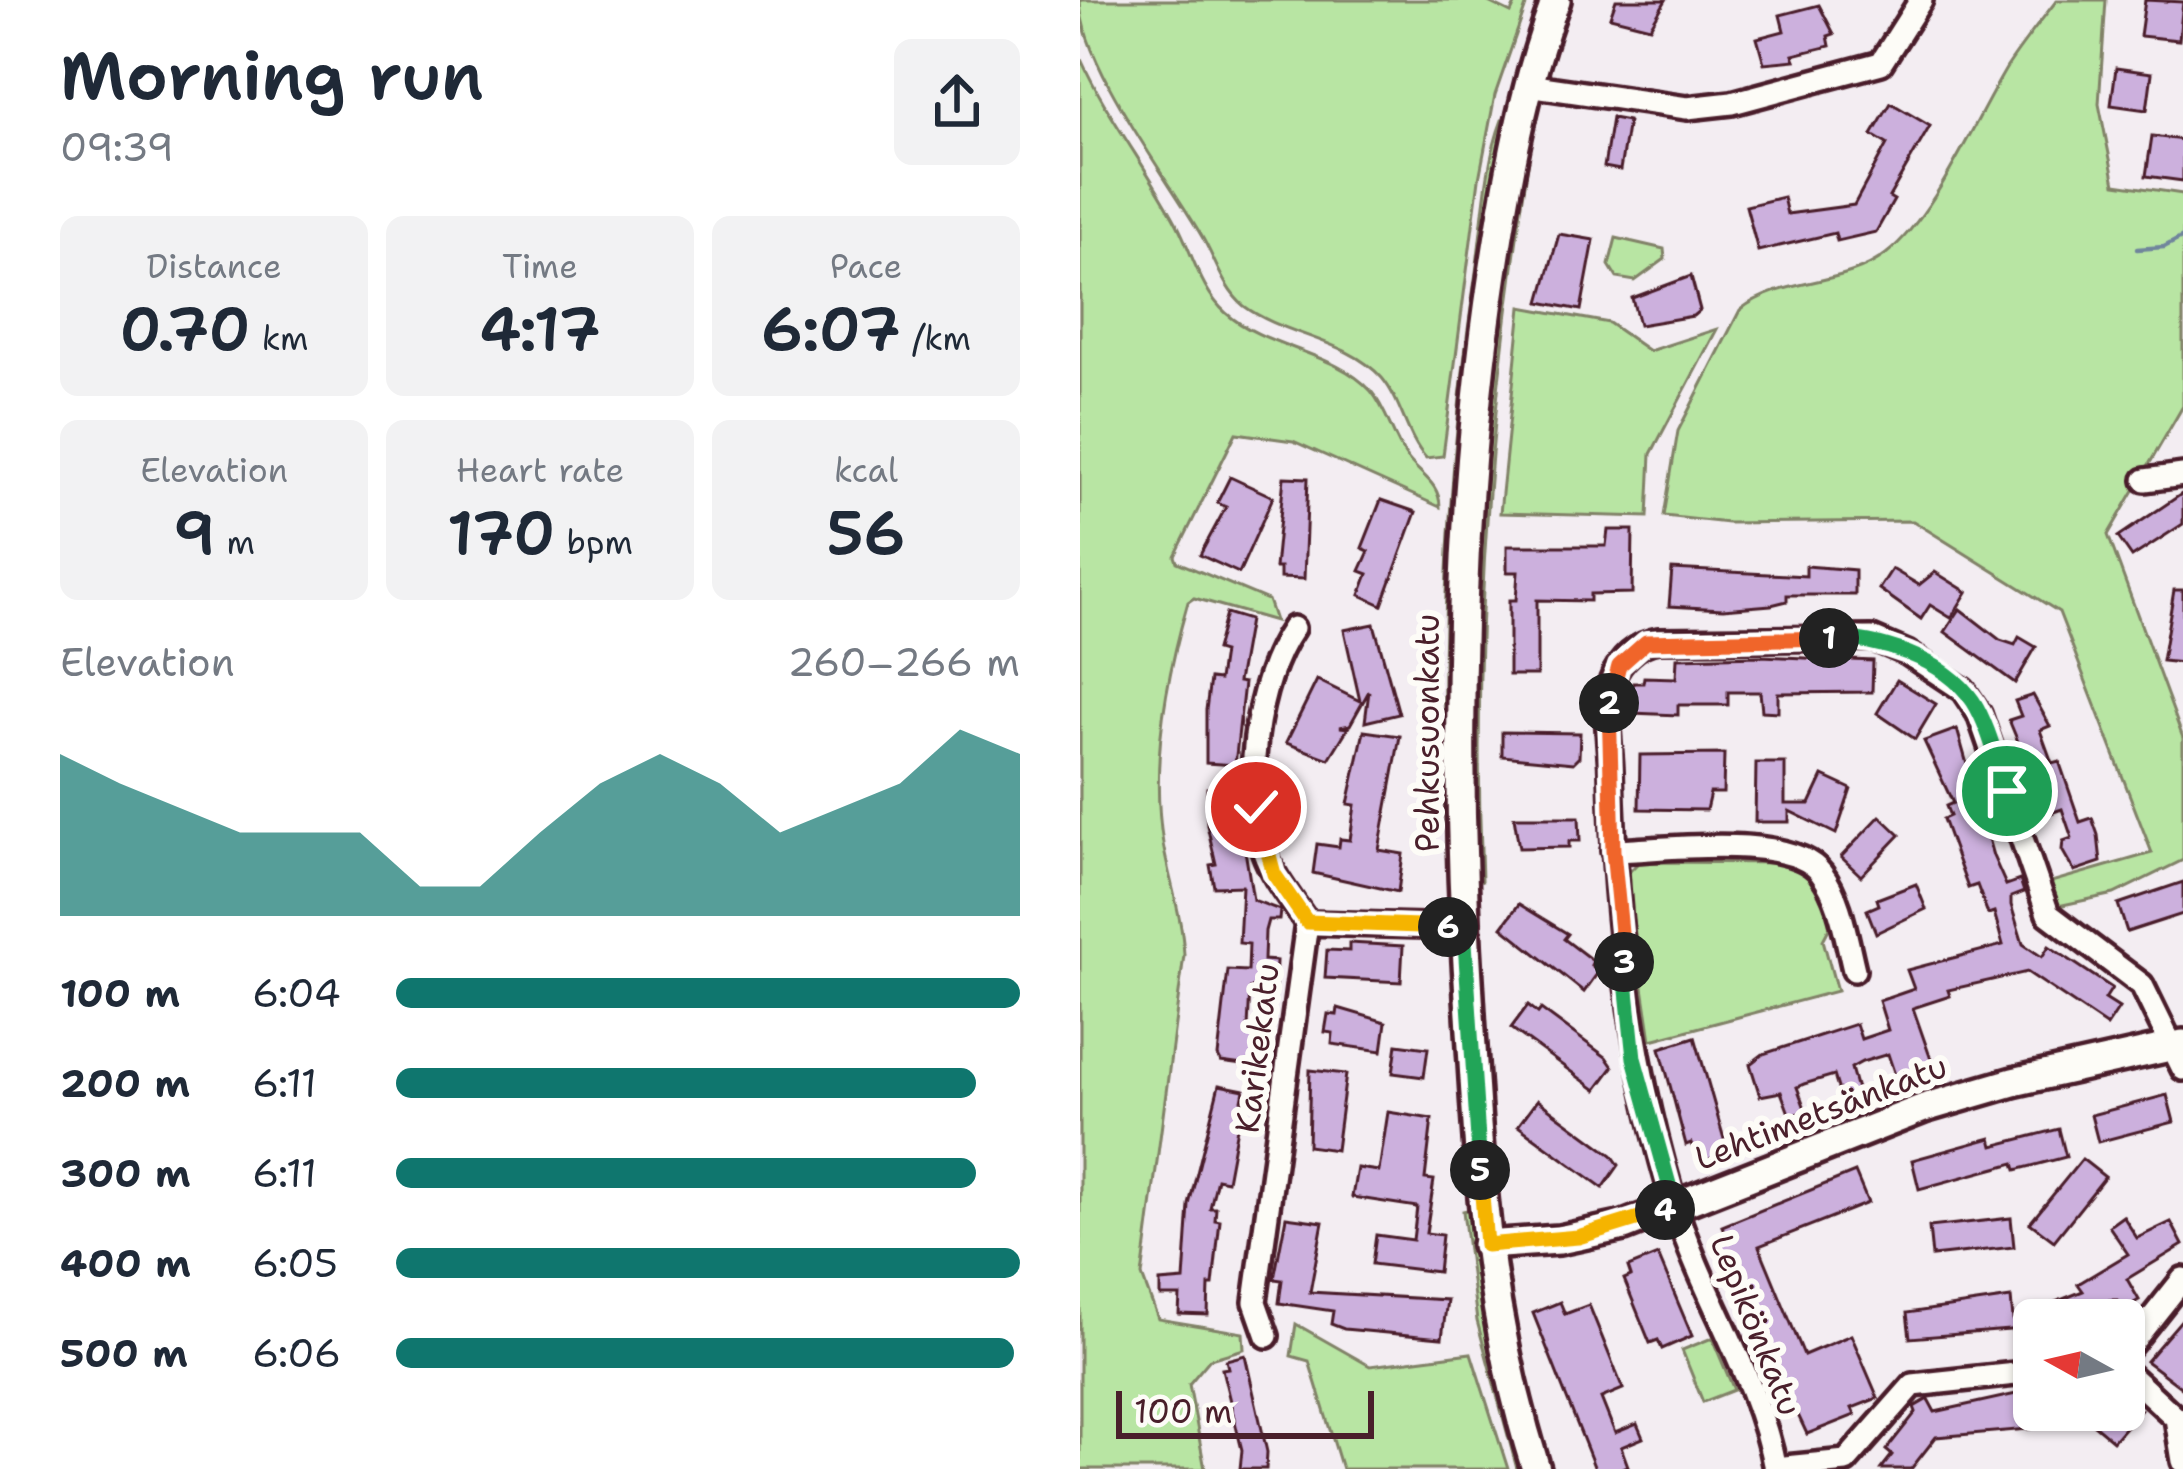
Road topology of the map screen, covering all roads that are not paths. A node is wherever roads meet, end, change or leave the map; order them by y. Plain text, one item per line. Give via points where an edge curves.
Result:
1 (1556, 0) edge
2 (1922, 0) edge
3 (1528, 85) junction
4 (2183, 476) edge
5 (2145, 480) dead end
6 (1293, 628) dead end
7 (1613, 851) junction
8 (1307, 922) junction
9 (1464, 927) junction
10 (1854, 970) dead end
11 (2180, 1053) edge
12 (1675, 1206) junction
13 (1486, 1245) junction
14 (2183, 1279) edge
15 (2145, 1327) edge
16 (1267, 1336) dead end
17 (2013, 1374) edge
18 (2145, 1389) edge
19 (2183, 1461) edge
20 (1536, 1469) edge
21 (1775, 1469) edge

1 - 3 main road, Pehkusuonkatu
2 - 3 street via 1881,63 1732,104 1652,107
3 - 9 main road, Pehkusuonkatu via 1491,286 1472,454 1462,662
4 - 5 street
6 - 8 street via 1276,651 1256,790 1264,853
7 - 10 street via 1795,854 1828,886
7 - 11 street, Lepikönkatu via 1610,686 1638,647 1667,640 1880,640 1970,698 2048,914 2142,985
7 - 12 street, Lepikönkatu via 1634,1058
8 - 9 street, Karikekatu
8 - 16 street, Karikekatu via 1256,1302
9 - 13 main road, Pehkusuonkatu
11 - 12 main road, Lehtimetsänkatu via 1958,1098
12 - 13 main road, Lehtimetsänkatu via 1578,1237
12 - 21 street, Lepikönkatu
13 - 20 main road, Pehkusuonkatu via 1499,1339
14 - 15 street
17 - 21 street via 1912,1385 1846,1461
18 - 19 street via 2176,1418

